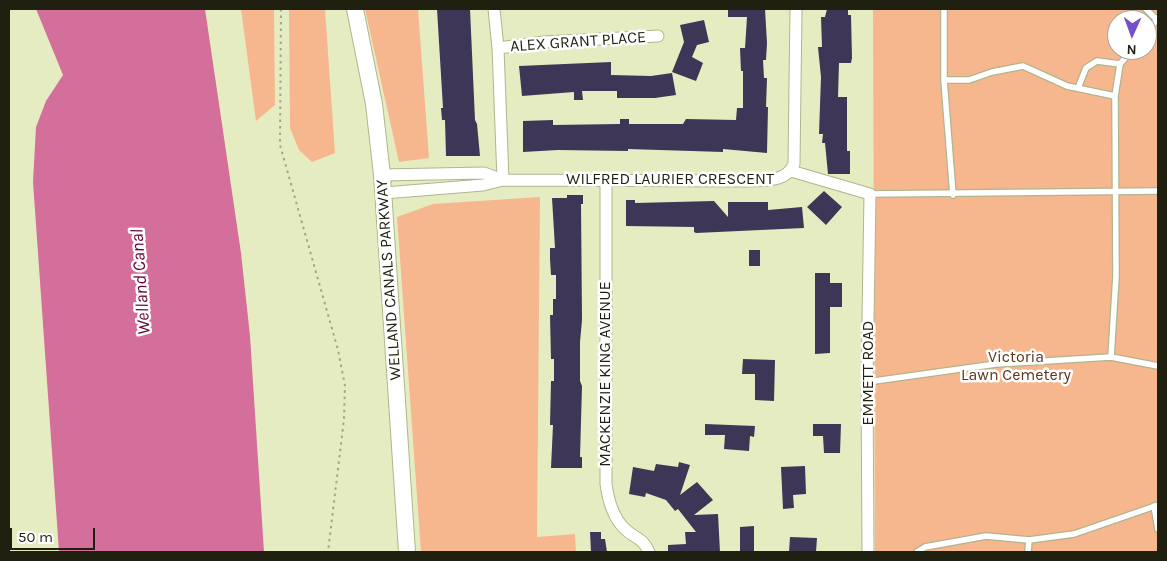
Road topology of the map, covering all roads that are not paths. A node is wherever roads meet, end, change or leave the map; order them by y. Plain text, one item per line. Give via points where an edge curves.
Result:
1 (355, 9) edge
2 (494, 9) edge
3 (796, 9) edge
4 (944, 9) edge
5 (1146, 9) edge
6 (1158, 20) edge
7 (658, 36) dead end
8 (498, 48) junction
9 (1123, 60) edge
10 (1120, 64) junction
11 (944, 80) junction
12 (1078, 88) junction
13 (1115, 96) junction
14 (791, 171) junction
15 (382, 174) junction
16 (503, 180) junction
17 (606, 180) junction
18 (1158, 191) edge
19 (1114, 192) junction
20 (384, 193) junction
21 (870, 194) junction
22 (952, 195) junction
23 (1111, 357) junction
24 (1158, 366) edge
25 (867, 382) junction
26 (1156, 506) edge
27 (1158, 529) edge
28 (1029, 540) junction
29 (407, 552) edge
30 (648, 552) edge
31 (868, 552) edge
32 (917, 552) edge
33 (1028, 552) edge

1 - 15 main road, WELLAND CANALS PARKWAY via 374,104
2 - 8 street
3 - 14 street, WILFRED LAURIER CRESCENT via 794,164
4 - 11 lane
5 - 6 lane
7 - 8 street, ALEX GRANT PLACE via 544,42
8 - 16 street
9 - 10 lane
10 - 12 lane via 1097,61 1086,68
10 - 13 lane
11 - 12 lane via 968,80 1023,66
11 - 22 lane
12 - 13 lane
13 - 19 lane
14 - 17 street, WILFRED LAURIER CRESCENT via 772,180
14 - 21 street
15 - 16 street, WILFRED LAURIER CRESCENT via 484,173
15 - 20 main road, WELLAND CANALS PARKWAY
16 - 17 street, WILFRED LAURIER CRESCENT
16 - 20 street, WILFRED LAURIER CRESCENT via 482,185
17 - 30 street, MACKENZIE KING AVENUE via 606,484 609,504 623,528 644,542
18 - 19 lane
19 - 22 lane
19 - 23 lane via 1116,276
20 - 29 main road, WELLAND CANALS PARKWAY
21 - 22 lane
21 - 25 street, EMMETT ROAD
23 - 24 lane
23 - 25 lane via 996,364
25 - 31 street, EMMETT ROAD
26 - 27 lane
26 - 28 lane via 1074,534
28 - 32 lane via 986,536 926,547
28 - 33 lane

